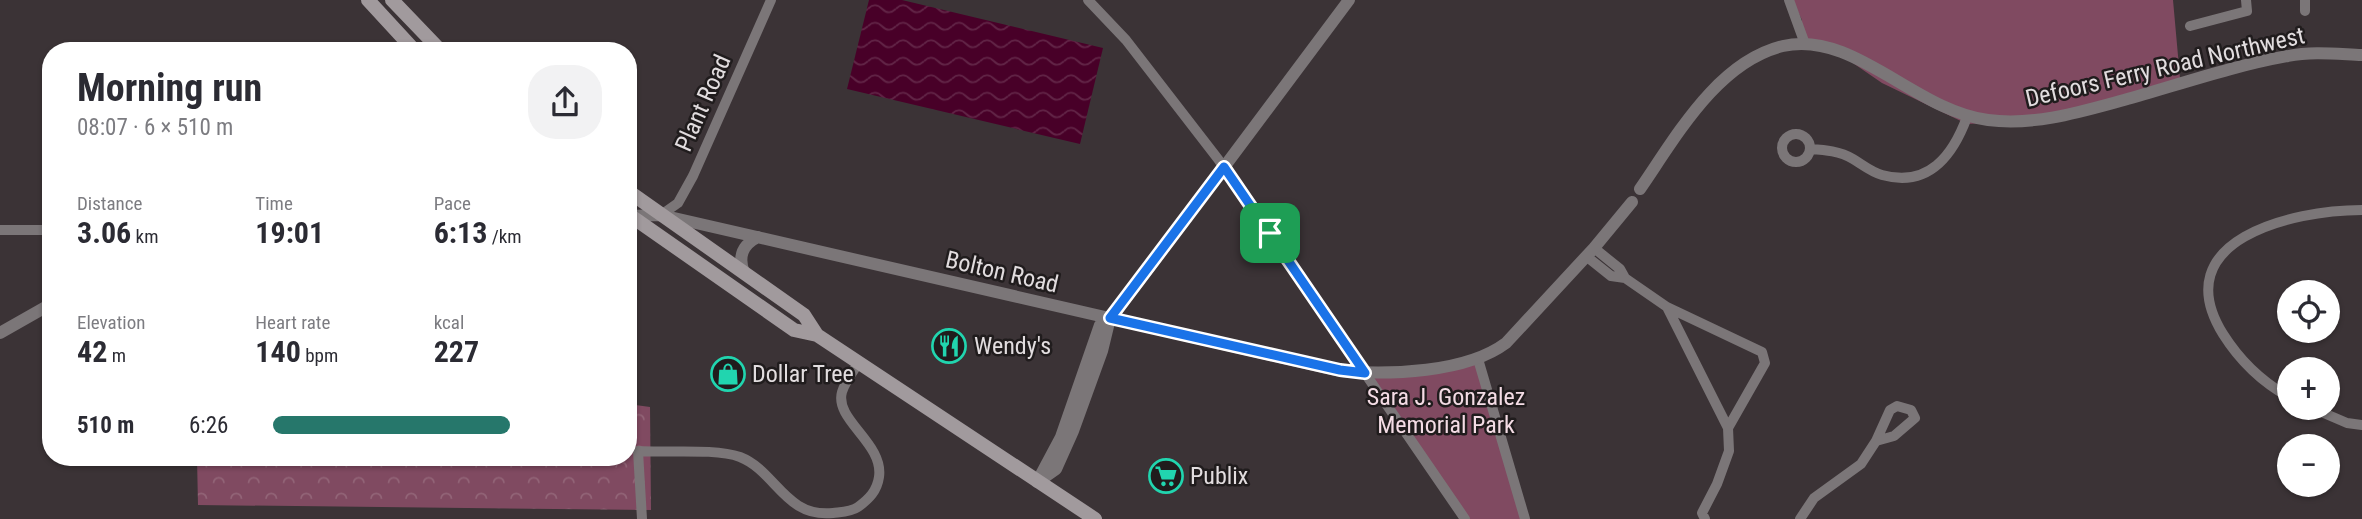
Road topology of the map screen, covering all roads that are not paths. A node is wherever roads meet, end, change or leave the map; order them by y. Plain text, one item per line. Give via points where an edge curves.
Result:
1 (369, 0) edge
2 (393, 0) edge
3 (771, 0) edge
4 (1088, 0) edge
5 (1349, 0) edge
6 (1788, 0) edge
7 (2246, 0) edge
8 (2190, 26) dead end
9 (407, 42) edge
10 (433, 42) edge
11 (1805, 44) junction
12 (2362, 55) edge
13 (1967, 117) junction
14 (1810, 149) dead end
15 (1224, 167) junction
16 (1640, 189) dead end
17 (637, 198) edge
18 (1632, 202) dead end
19 (2362, 210) edge
20 (661, 215) junction
21 (637, 216) edge
22 (637, 222) edge
23 (0, 230) edge
24 (42, 230) edge
25 (758, 237) junction
26 (1590, 252) junction
27 (744, 273) junction
28 (1667, 307) junction
29 (42, 309) edge
30 (1110, 318) junction
31 (0, 334) edge
32 (817, 335) junction
33 (1478, 359) junction
34 (858, 364) junction
35 (1365, 373) junction
36 (2277, 389) edge
37 (2340, 420) edge
38 (2362, 425) edge
39 (1728, 428) junction
40 (1876, 441) dead end
41 (1037, 482) junction
42 (642, 519) edge
43 (1095, 519) edge
44 (1465, 519) edge
45 (1525, 519) edge
46 (1705, 519) edge
47 (1800, 519) edge

1 - 9 main road
2 - 10 main road
3 - 20 street, Plant Road via 693,176 678,203
4 - 15 street via 1126,40
5 - 15 street
6 - 11 street
7 - 8 street via 2246,11
11 - 13 street, Defoors Ferry Road Northwest via 1847,52 1930,102
11 - 16 street, Defoors Ferry Road Northwest via 1765,52 1720,81
12 - 13 street, Defoors Ferry Road Northwest via 2289,55 2067,116 2011,122
13 - 14 street via 1947,157 1911,176 1882,175 1842,153
15 - 30 street
15 - 35 street
17 - 20 main road
18 - 26 street
19 - 36 street via 2305,217 2242,238 2222,252 2210,272 2207,299 2227,340 2255,374
20 - 21 street, Bolton Road
20 - 25 street, Bolton Road
20 - 27 main road
22 - 32 main road via 794,330
23 - 24 street
25 - 27 street via 749,241 742,253
25 - 30 street, Bolton Road
26 - 28 street via 1620,269 1625,278
26 - 33 street via 1506,343
27 - 32 main road via 804,315
28 - 39 street
28 - 39 street via 1762,352 1765,363
29 - 31 street
30 - 35 street, Bolton Road
30 - 41 street via 1073,432 1056,469
32 - 34 main road
33 - 35 street
33 - 45 street
34 - 41 main road
34 - 42 street via 841,394 843,406 880,467 873,494 854,510 828,513 799,507 757,468 727,453 638,452
35 - 44 street
37 - 38 street
39 - 46 street via 1729,451 1702,513
40 - 47 street via 1861,464 1814,498
41 - 43 main road

